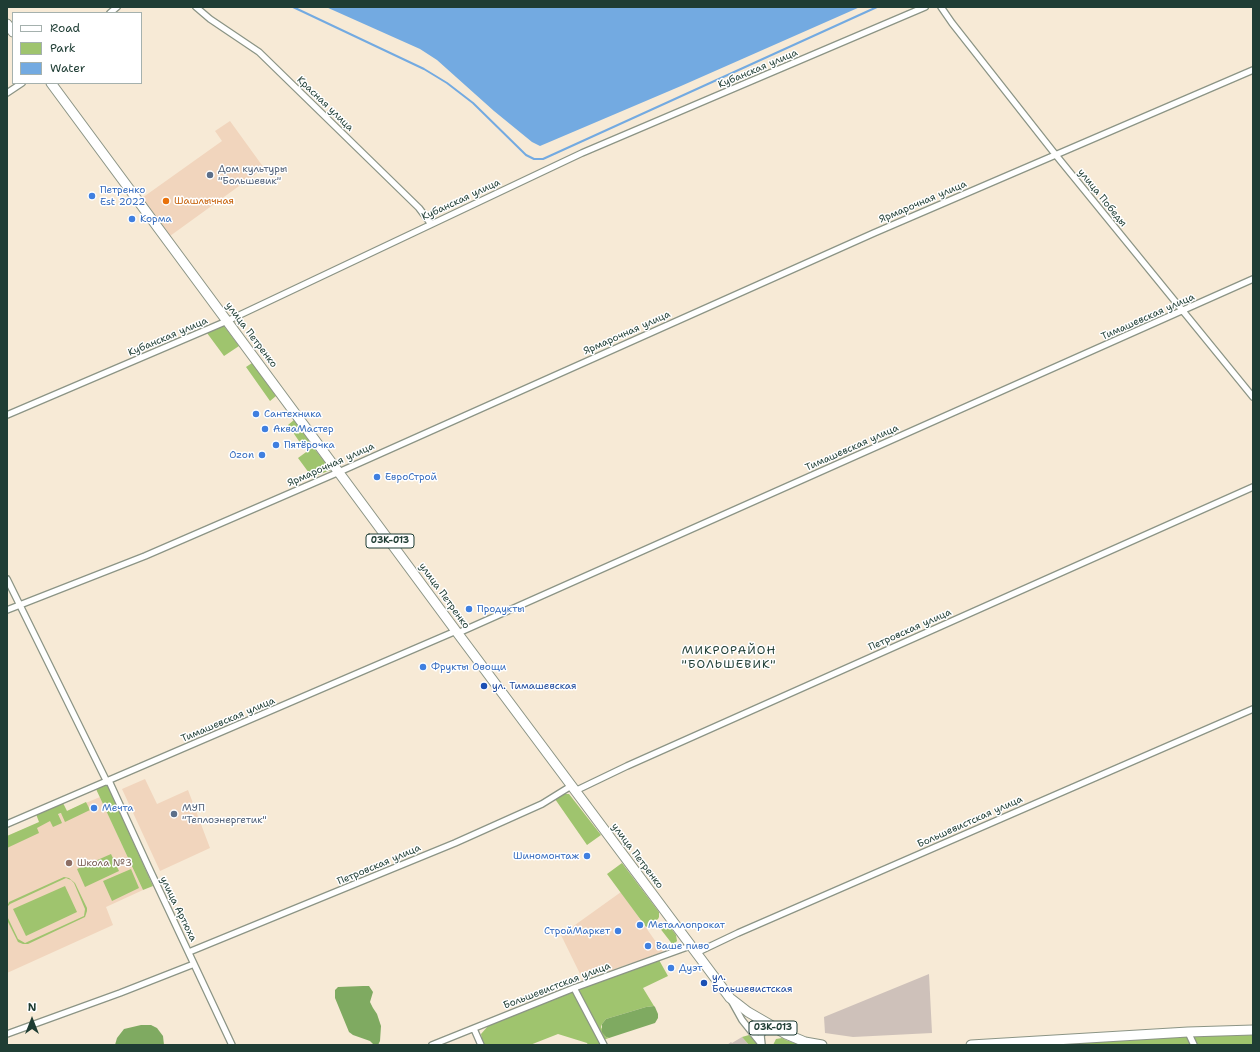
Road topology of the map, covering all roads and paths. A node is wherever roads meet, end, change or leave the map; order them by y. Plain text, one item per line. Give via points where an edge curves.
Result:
1 (196, 7) edge
2 (925, 7) edge
3 (941, 7) edge
4 (1253, 70) edge
5 (20, 84) edge
6 (52, 84) edge
7 (7, 93) edge
8 (1055, 154) junction
9 (431, 224) junction
10 (1253, 279) edge
11 (1183, 311) junction
12 (227, 321) junction
13 (1253, 397) edge
14 (7, 415) edge
15 (339, 472) junction
16 (1253, 487) edge
17 (7, 579) edge
18 (20, 605) junction
19 (7, 610) edge
20 (457, 632) junction
21 (1253, 709) edge
22 (108, 781) junction
23 (573, 788) junction
24 (7, 824) edge
25 (693, 950) junction
26 (189, 952) junction
27 (194, 964) junction
28 (574, 988) junction
29 (730, 998) junction
30 (766, 1024) junction
31 (474, 1029) junction
32 (1253, 1030) edge
33 (1188, 1032) junction
34 (7, 1034) edge
35 (1004, 1044) edge
36 (232, 1045) edge
37 (432, 1045) edge
38 (481, 1045) edge
39 (604, 1045) edge
40 (762, 1045) edge
41 (822, 1045) edge
42 (971, 1045) edge
43 (1194, 1045) edge

1 - 9 street, Красная улица via 259,52 419,208
2 - 9 street, Кубанская улица via 582,153
3 - 8 street, улица Победы
4 - 8 street, Ярмарочная улица
5 - 7 street
6 - 12 main road, улица Петренко / 03К-013
8 - 11 street, улица Победы
8 - 15 street, Ярмарочная улица
9 - 12 street, Кубанская улица
10 - 11 street, Тимашевская улица
11 - 13 street, улица Победы
11 - 20 street, Тимашевская улица
12 - 14 street, Кубанская улица
12 - 15 main road, улица Петренко / 03К-013
15 - 18 street, Ярмарочная улица via 145,556
15 - 20 main road, улица Петренко / 03К-013
16 - 23 street, Петровская улица
17 - 18 street, улица Артюха
18 - 19 street, Ярмарочная улица
18 - 22 street, улица Артюха
20 - 22 street, Тимашевская улица
20 - 23 main road, улица Петренко / 03К-013
21 - 25 street, Большевистская улица via 738,933
22 - 24 street, Тимашевская улица
22 - 26 street, улица Артюха
23 - 25 main road, улица Петренко / 03К-013
23 - 26 street, Петровская улица via 455,843
25 - 28 street, Большевистская улица
25 - 29 main road, улица Петренко / 03К-013
26 - 27 street, улица Артюха
27 - 34 street
27 - 36 street, улица Артюха
28 - 31 street, Большевистская улица
28 - 39 street
29 - 30 main road, 03К-013
29 - 40 street, улица Петренко
30 - 40 street via 761,1036
30 - 41 main road, 03К-013 via 796,1039
31 - 37 street, Большевистская улица
31 - 38 street
32 - 33 main road
33 - 35 main road
33 - 43 street
35 - 42 main road

